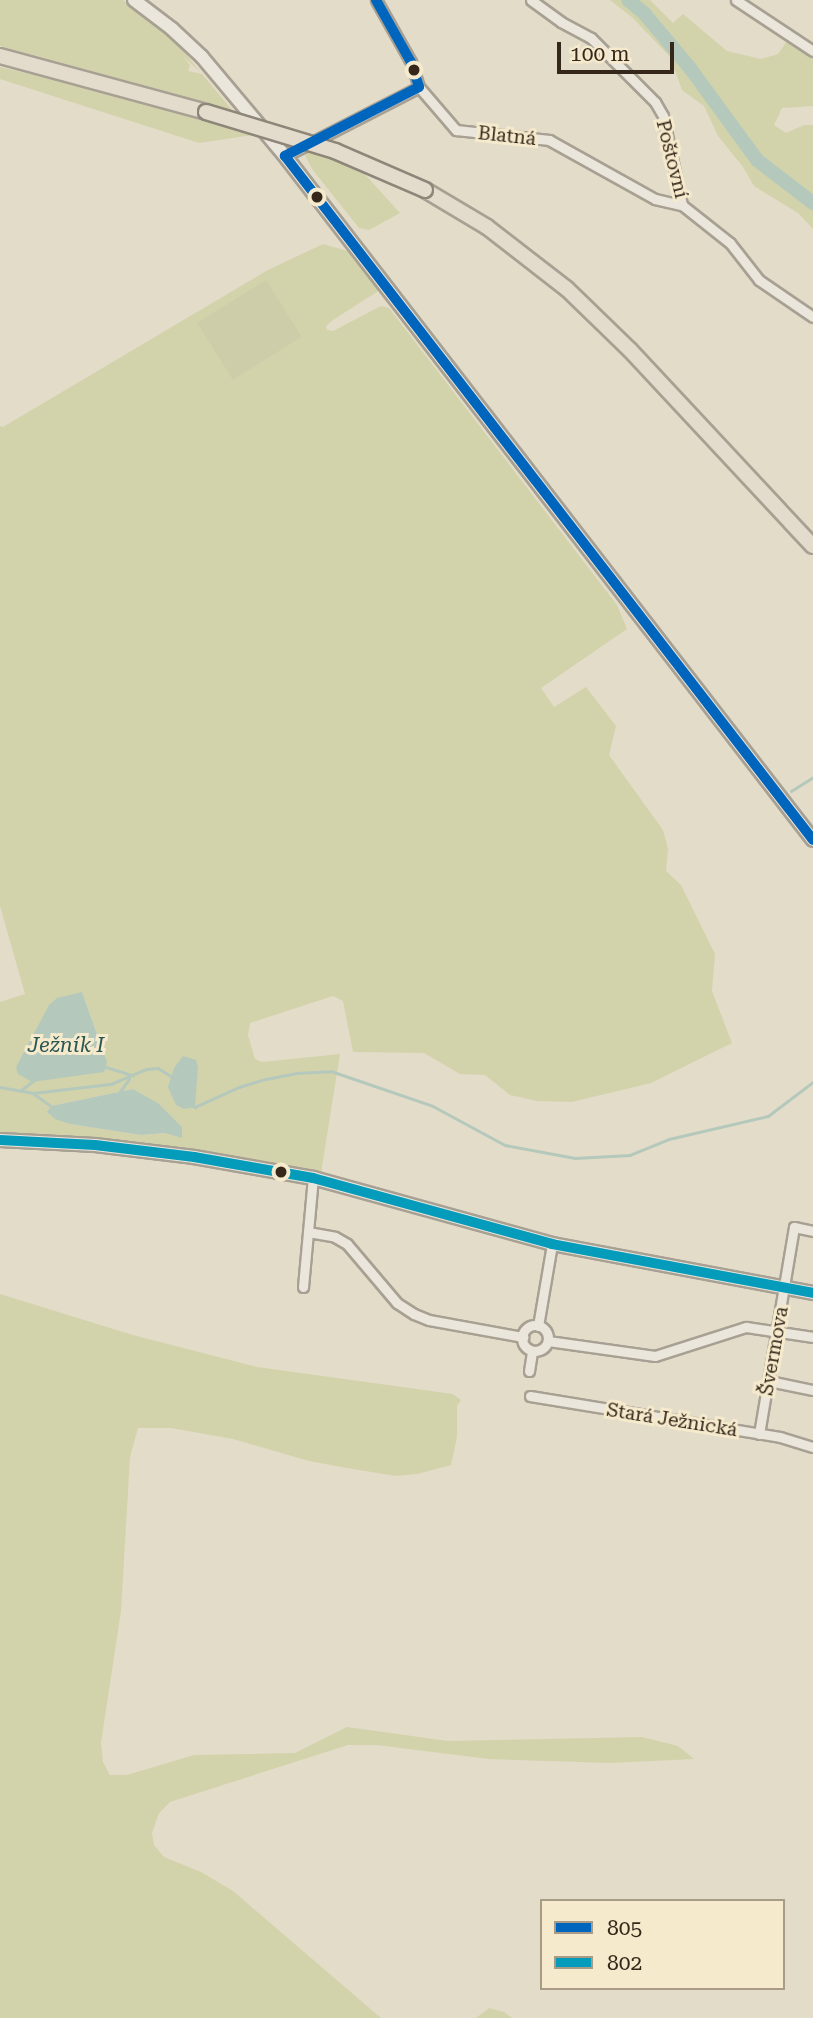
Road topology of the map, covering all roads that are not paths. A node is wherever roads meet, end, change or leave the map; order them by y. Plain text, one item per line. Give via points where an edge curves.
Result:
1 (134, 0) edge
2 (376, 0) edge
3 (531, 0) edge
4 (736, 0) edge
5 (813, 51) edge
6 (0, 56) edge
7 (419, 87) junction
8 (285, 156) junction
9 (682, 205) junction
10 (813, 317) edge
11 (813, 546) edge
12 (813, 840) edge
13 (0, 1140) edge
14 (313, 1178) junction
15 (813, 1231) edge
16 (308, 1232) junction
17 (552, 1244) junction
18 (303, 1287) dead end
19 (785, 1288) junction
20 (813, 1293) edge
21 (538, 1326) junction
22 (778, 1331) junction
23 (523, 1337) junction
24 (813, 1337) edge
25 (548, 1341) junction
26 (532, 1351) junction
27 (529, 1371) dead end
28 (769, 1381) junction
29 (813, 1390) edge
30 (530, 1396) dead end
31 (759, 1434) junction
32 (813, 1447) edge

1 - 8 main road via 197,52
2 - 7 street via 411,62
3 - 9 street, Poštovní via 591,38 655,102 663,116
4 - 5 street
6 - 11 main road, bridge via 335,151 425,190 502,238 576,298
7 - 8 street
7 - 9 street, Blatná via 456,130 549,141 655,200
8 - 12 main road
9 - 10 street, Poštovní via 730,243 759,280
13 - 14 main road via 194,1157
14 - 16 street
14 - 17 main road
15 - 19 street, Švermova via 794,1227
16 - 18 street
16 - 23 street via 347,1244 397,1303 414,1314
17 - 19 main road
17 - 21 street
19 - 20 main road
19 - 22 street, Švermova
21 - 23 street via 525,1330
21 - 25 street via 548,1334
22 - 24 street
22 - 25 street via 746,1327 655,1356
22 - 28 street, Švermova
23 - 26 street
25 - 26 street via 539,1351
26 - 27 street
28 - 29 street
28 - 31 street, Švermova
30 - 31 street, Stará Ježnická
31 - 32 street, Stará Ježnická

